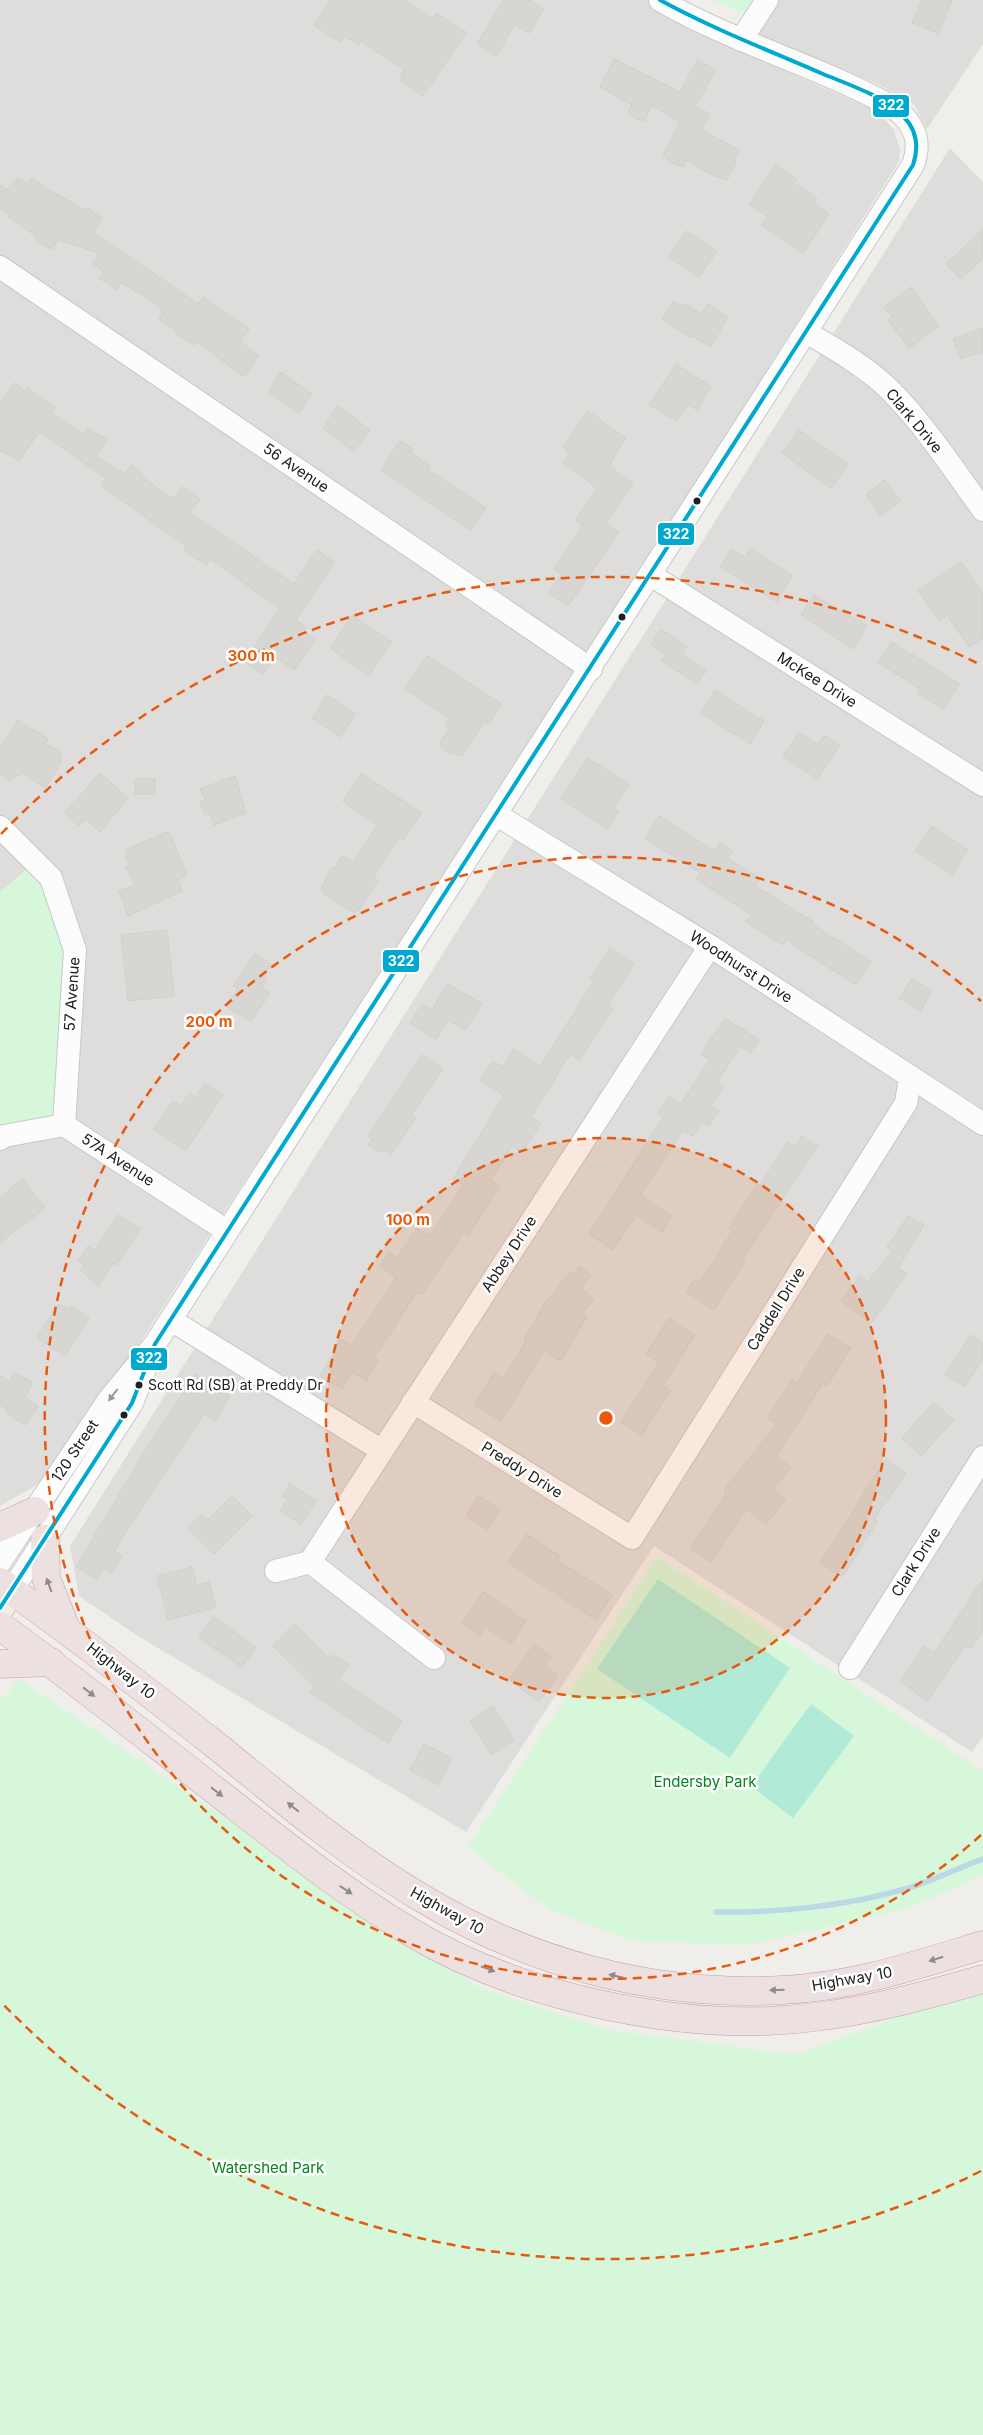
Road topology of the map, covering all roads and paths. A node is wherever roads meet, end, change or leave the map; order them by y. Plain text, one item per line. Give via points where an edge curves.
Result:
1 (660, 0) edge
2 (767, 0) edge
3 (741, 40) junction
4 (0, 267) edge
5 (806, 332) junction
6 (983, 510) edge
7 (651, 575) junction
8 (591, 669) junction
9 (983, 785) edge
10 (497, 815) junction
11 (0, 827) edge
12 (710, 946) junction
13 (910, 1078) junction
14 (983, 1124) edge
15 (64, 1125) junction
16 (0, 1139) edge
17 (227, 1231) junction
18 (171, 1320) junction
19 (155, 1344) junction
20 (413, 1402) junction
21 (381, 1450) junction
22 (983, 1457) edge
23 (35, 1511) junction
24 (0, 1527) edge
25 (632, 1538) joint
26 (45, 1539) junction
27 (0, 1562) edge
28 (310, 1562) junction
29 (276, 1572) dead end
30 (4, 1593) edge
31 (0, 1626) edge
32 (66, 1629) junction
33 (434, 1658) dead end
34 (51, 1662) junction
35 (0, 1664) edge
36 (850, 1668) dead end
37 (983, 1945) edge
38 (983, 1979) edge

1 - 3 street
2 - 3 street
3 - 5 street, 120 Street via 896,109 912,125 917,141 916,156 909,172
4 - 8 street, 56 Avenue
5 - 6 street, Clark Drive via 851,360 890,390 916,419
5 - 7 street, 120 Street
7 - 8 street, 120 Street
7 - 9 street, McKee Drive
8 - 10 street, 120 Street
10 - 12 street, Woodhurst Drive
10 - 17 street, 120 Street
11 - 15 street, 57 Avenue via 51,878 75,950
12 - 13 street, Woodhurst Drive
12 - 20 street, Abbey Drive
13 - 14 street, Woodhurst Drive
13 - 25 street, Caddell Drive via 906,1103
15 - 16 street
15 - 17 street, 57A Avenue
17 - 18 street, 120 Street
18 - 19 street, 120 Street
18 - 21 street
19 -> 23 street, 120 Street via 110,1398
19 - 26 street, 120 Street via 132,1403
20 - 21 street, Abbey Drive
20 - 25 street, Preddy Drive
21 - 28 street, Abbey Drive
22 - 36 street, Clark Drive
23 - 24 highway
23 - 27 street, 120 Street
26 - 30 street, 120 Street
32 -> 26 highway via 46,1578
28 - 29 street
28 - 33 street
30 - 32 highway, Highway 10
31 - 34 highway, Highway 10
37 -> 32 highway, Highway 10 via 883,1976 783,1990 716,1990 653,1984 559,1962 485,1933 419,1897 347,1848
34 - 35 highway
34 -> 38 highway, Highway 10 via 324,1876 411,1933 475,1964 542,1988 630,2012 716,2022 813,2018 894,2004

